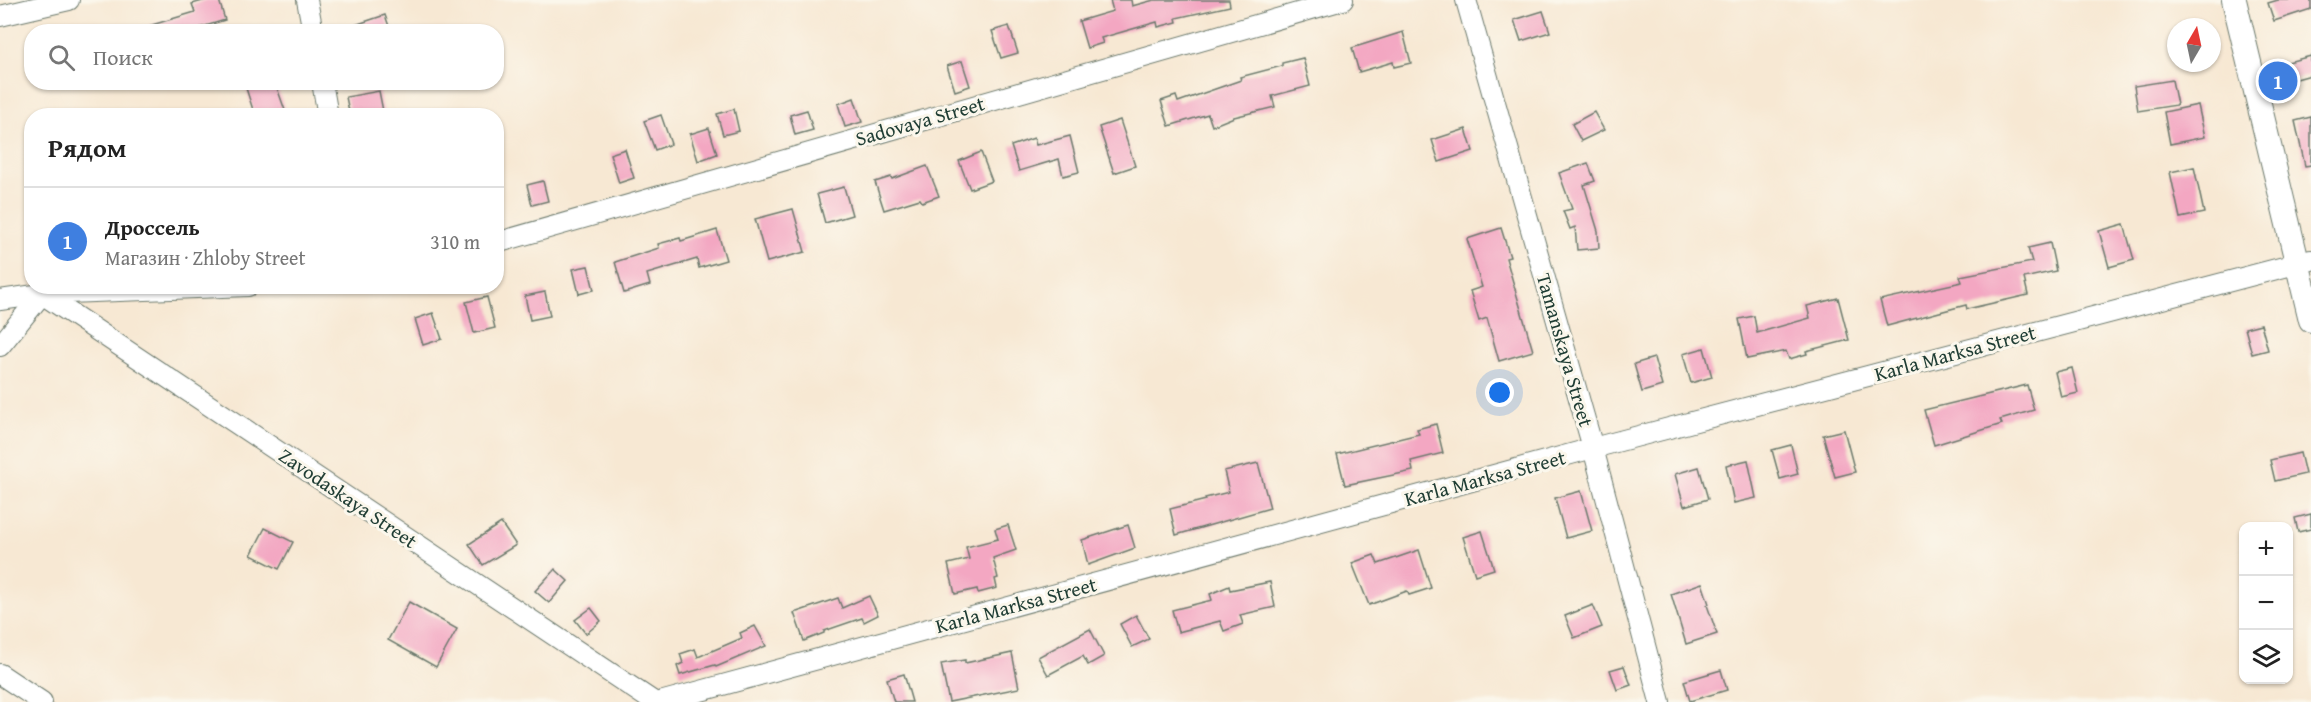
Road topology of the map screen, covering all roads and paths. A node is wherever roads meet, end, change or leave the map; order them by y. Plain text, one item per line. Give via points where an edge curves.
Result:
1 (69, 0) edge
2 (307, 0) edge
3 (1343, 0) edge
4 (1466, 0) edge
5 (2234, 0) edge
6 (0, 16) edge
7 (312, 24) edge
8 (323, 90) edge
9 (327, 108) edge
10 (504, 241) edge
11 (2304, 262) edge
12 (42, 294) junction
13 (0, 300) edge
14 (2311, 320) edge
15 (0, 346) edge
16 (1593, 448) junction
17 (0, 674) edge
18 (42, 702) edge
19 (654, 702) edge
20 (660, 702) edge
21 (1660, 702) edge

1 - 6 street
2 - 7 street
3 - 10 street, Sadovaya Street
4 - 16 street, Tamanskaya Street
5 - 11 street
8 - 9 street
11 - 14 street
11 - 16 street, Karla Marksa Street
12 - 13 street
12 - 15 street
12 - 19 street, Zavodaskaya Street
16 - 20 street, Karla Marksa Street
16 - 21 street, Tamanskaya Street
17 - 18 street

